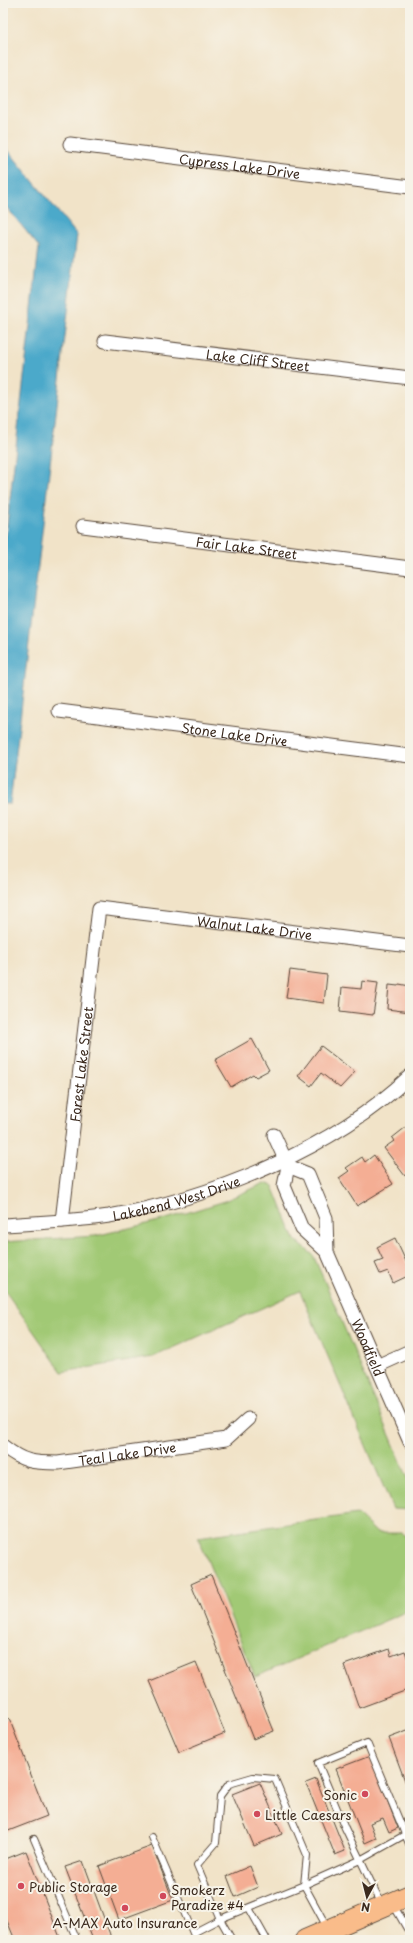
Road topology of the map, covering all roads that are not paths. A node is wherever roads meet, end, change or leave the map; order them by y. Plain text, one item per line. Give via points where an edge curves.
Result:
1 (70, 144) dead end
2 (410, 186) edge
3 (105, 341) dead end
4 (410, 378) edge
5 (83, 526) dead end
6 (410, 568) edge
7 (58, 711) dead end
8 (410, 756) edge
9 (99, 908) joint
10 (410, 946) edge
11 (410, 1076) edge
12 (274, 1135) dead end
13 (286, 1162) junction
14 (62, 1221) junction
15 (3, 1225) edge
16 (327, 1252) junction
17 (410, 1351) edge
18 (377, 1366) junction
19 (248, 1418) dead end
20 (410, 1442) edge
21 (3, 1446) edge
22 (408, 1834) edge
23 (152, 1837) dead end
24 (34, 1839) dead end
25 (410, 1846) edge
26 (360, 1860) junction
27 (304, 1885) junction
28 (410, 1895) edge
29 (388, 1905) junction
30 (249, 1908) junction
31 (220, 1919) junction
32 (193, 1933) junction
33 (410, 1934) edge
34 (331, 1935) edge
35 (77, 1940) edge
36 (196, 1940) edge
37 (232, 1940) edge
38 (267, 1940) edge
39 (305, 1940) edge

1 - 2 street, Cypress Lake Drive
3 - 4 street, Lake Cliff Street
5 - 6 street, Fair Lake Street
7 - 8 street, Stone Lake Drive
9 - 10 street, Walnut Lake Drive
9 - 14 street, Forest Lake Street
11 - 13 street, Lakebend West Drive via 365,1113
12 - 13 street
13 - 14 street, Lakebend West Drive via 176,1200 109,1216
13 - 16 street, Woodfield via 284,1186 302,1229
13 - 16 street, Woodfield via 308,1174 326,1218
14 - 15 street, Lakebend West Drive
16 - 18 street, Woodfield
17 - 18 street
18 - 20 street, Woodfield
19 - 21 street, Teal Lake Drive via 226,1439 58,1463 36,1463 16,1457
22 - 25 lane
22 - 26 lane
22 - 26 lane via 367,1743 318,1763
23 - 32 lane
24 - 35 lane
26 - 27 lane
26 - 29 lane
27 - 30 lane
27 - 31 lane via 307,1855 275,1779 253,1777 229,1784 220,1796 216,1843 197,1865
27 - 34 lane
28 - 29 main road
29 - 33 lane
29 - 34 main road
30 - 31 lane
30 - 38 lane
31 - 32 lane
31 - 37 lane
32 - 36 lane
34 - 39 main road

